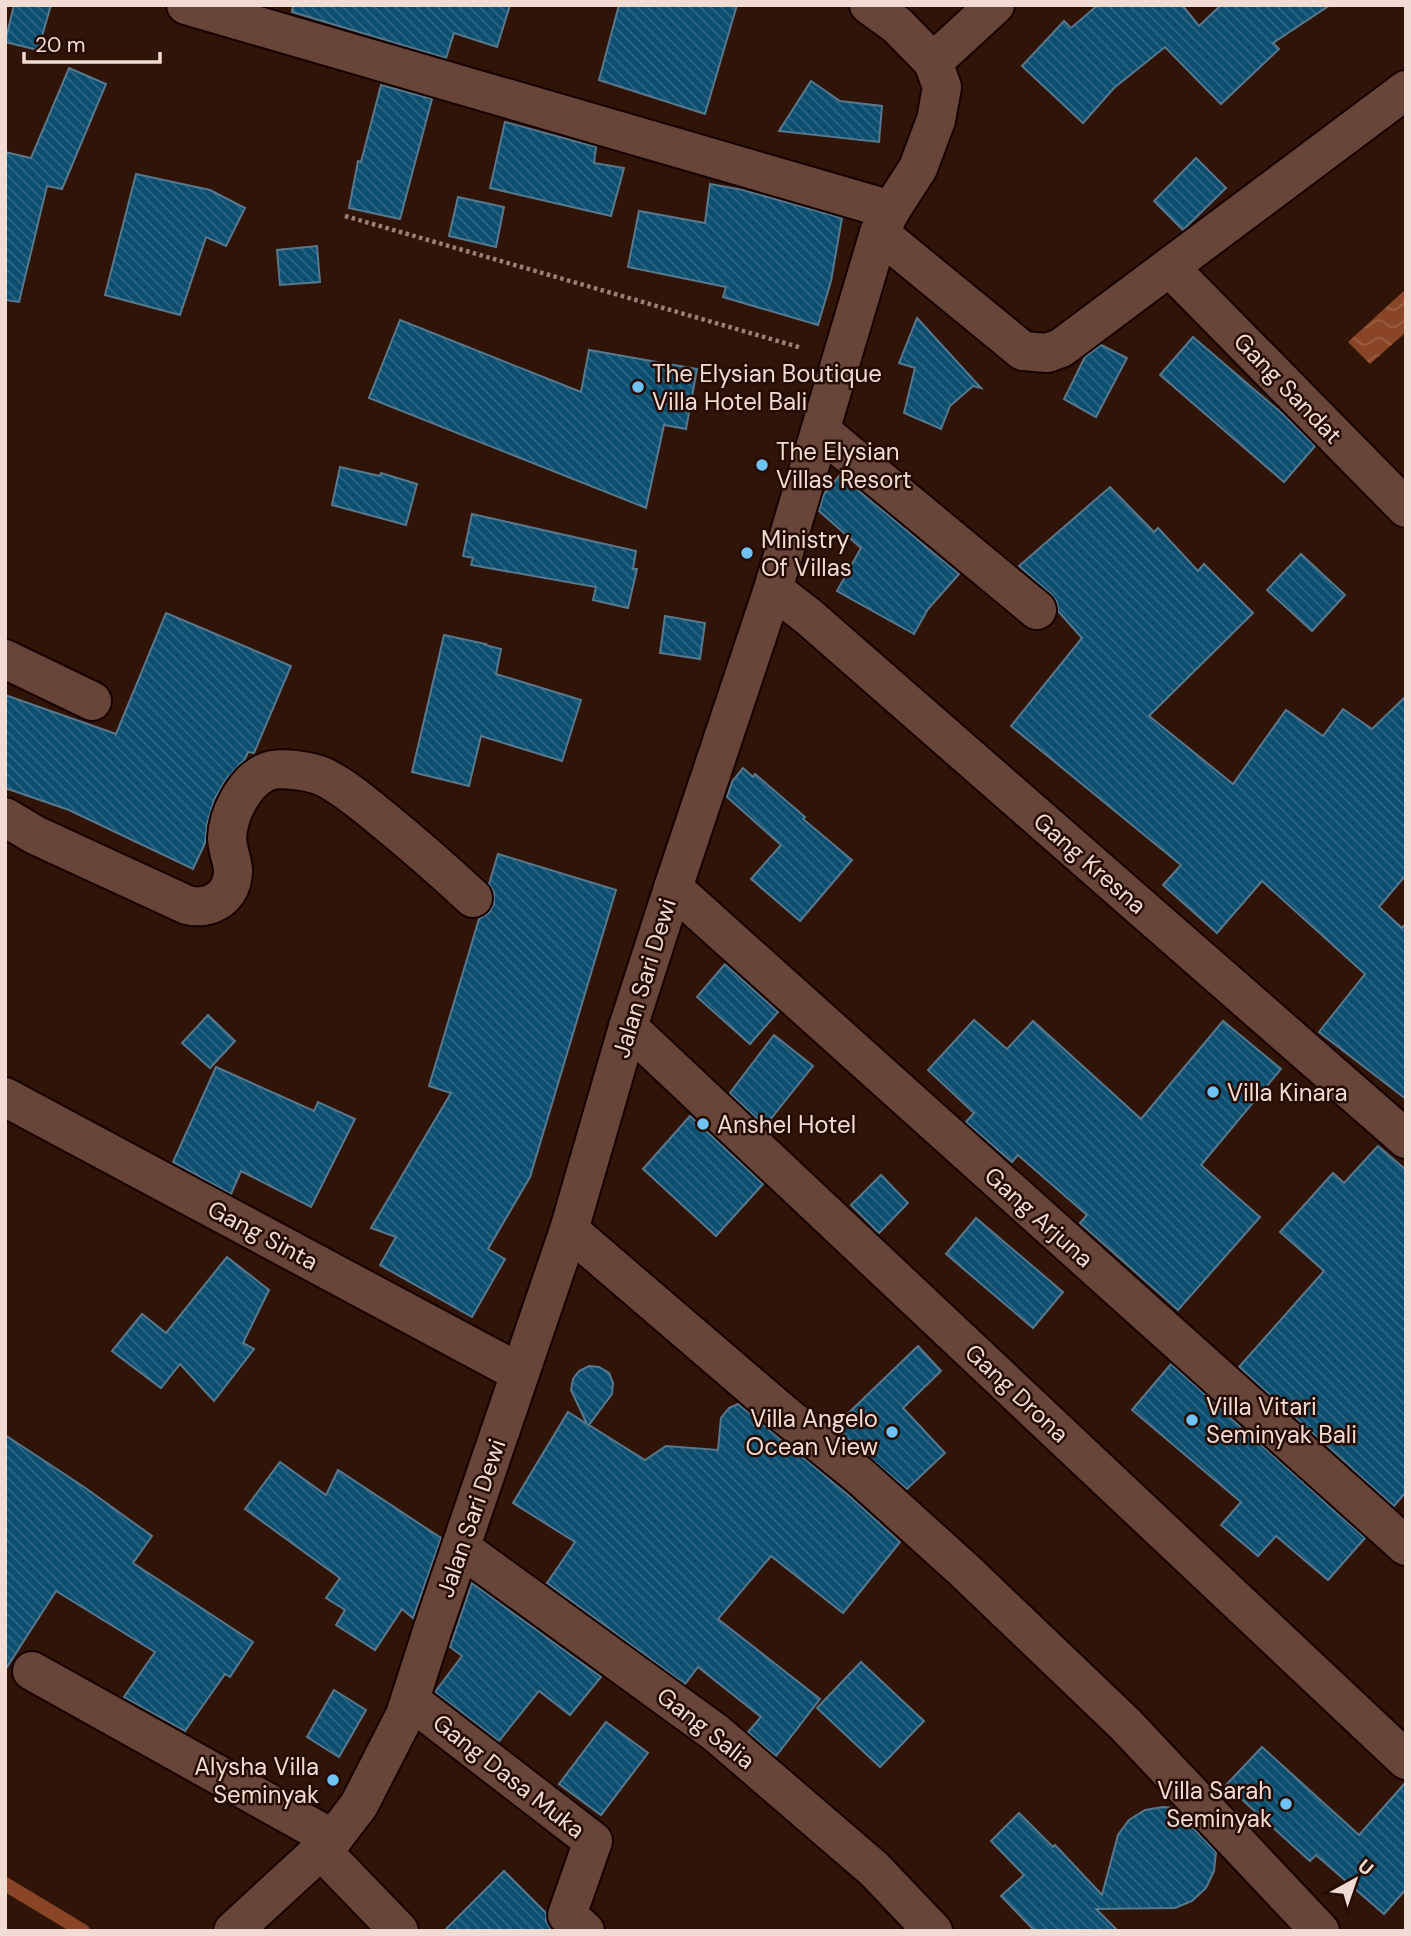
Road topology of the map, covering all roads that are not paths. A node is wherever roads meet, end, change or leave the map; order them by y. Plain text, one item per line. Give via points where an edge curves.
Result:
1 (186, 5) edge
2 (869, 5) edge
3 (995, 5) edge
4 (933, 62) junction
5 (1406, 90) edge
6 (885, 221) junction
7 (1170, 267) junction
8 (821, 432) junction
9 (1406, 508) edge
10 (774, 589) junction
11 (1037, 610) dead end
12 (5, 659) edge
13 (92, 701) dead end
14 (5, 817) edge
15 (673, 888) junction
16 (473, 898) dead end
17 (628, 1027) junction
18 (5, 1097) edge
19 (1406, 1139) edge
20 (569, 1230) junction
21 (520, 1373) junction
22 (1406, 1546) edge
23 (461, 1548) junction
24 (32, 1671) dead end
25 (410, 1700) junction
26 (1406, 1760) edge
27 (327, 1844) junction
28 (233, 1931) edge
29 (399, 1931) edge
30 (585, 1931) edge
31 (933, 1931) edge
32 (1320, 1931) edge

1 - 6 street
2 - 4 street via 897,25
3 - 4 street
4 - 6 street, Jalan Sari Dewi via 942,87 936,120 918,169
5 - 7 street
6 - 7 street via 1010,342 1033,353 1061,348
6 - 8 street, Jalan Sari Dewi
7 - 9 street, Gang Sandat
8 - 10 street, Jalan Sari Dewi
8 - 11 street
10 - 15 street, Jalan Sari Dewi
10 - 19 street, Gang Kresna
12 - 13 street
14 - 16 street via 35,835 199,908 210,906 230,888 233,872 227,837 240,795 268,771 306,771 362,802
15 - 17 street, Jalan Sari Dewi
15 - 22 street, Gang Arjuna
17 - 20 street, Jalan Sari Dewi
17 - 26 street, Gang Drona
18 - 21 street, Gang Sinta
20 - 21 street, Jalan Sari Dewi
20 - 32 street via 965,1571 1125,1724
21 - 23 street, Jalan Sari Dewi
23 - 25 street, Jalan Sari Dewi
23 - 31 street, Gang Salia via 716,1733 874,1869
24 - 27 street
25 - 27 street, Jalan Sari Dewi via 359,1805
25 - 30 street, Gang Dasa Muka via 593,1841 566,1915
27 - 28 street, Jalan Sari Dewi
27 - 29 street

